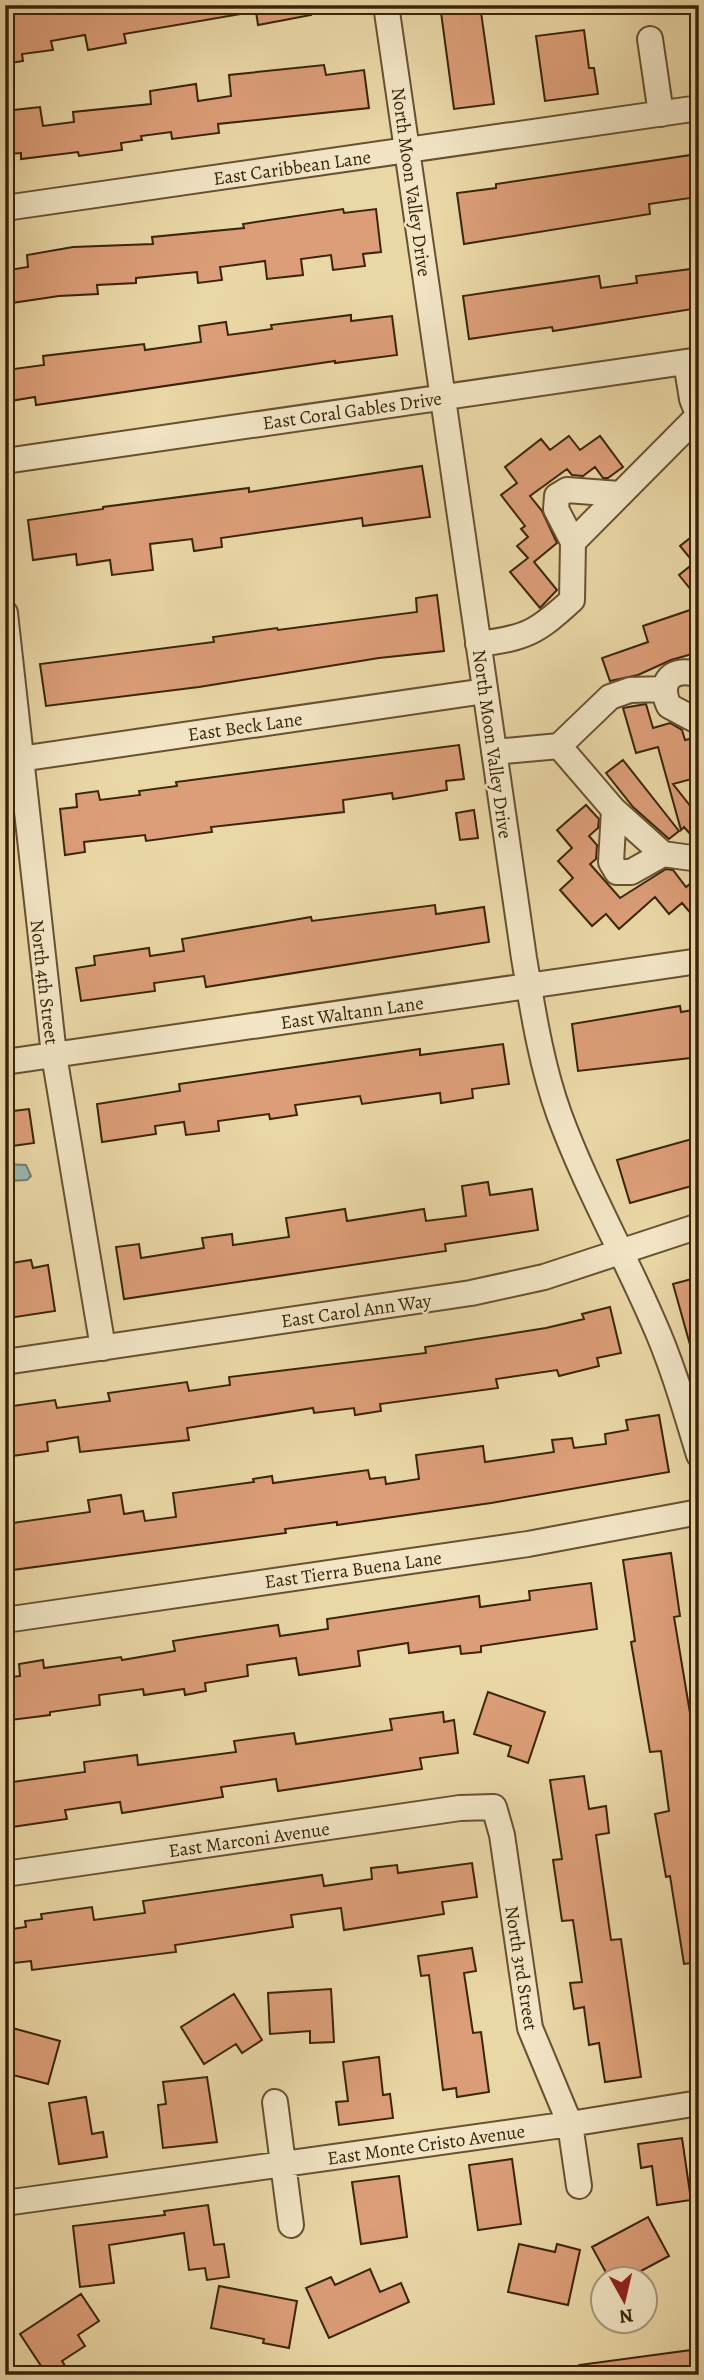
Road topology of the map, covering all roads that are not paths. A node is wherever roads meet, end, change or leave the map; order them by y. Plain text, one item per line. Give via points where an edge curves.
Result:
1 (386, 5) edge
2 (650, 39) dead end
3 (699, 108) edge
4 (661, 114) junction
5 (407, 151) junction
6 (5, 208) edge
7 (693, 361) edge
8 (443, 396) junction
9 (698, 417) edge
10 (5, 461) edge
11 (618, 494) junction
12 (573, 542) junction
13 (5, 613) edge
14 (478, 644) junction
15 (699, 675) edge
16 (664, 689) junction
17 (485, 691) junction
18 (699, 722) edge
19 (559, 746) junction
20 (494, 752) junction
21 (13, 760) edge
22 (614, 810) junction
23 (663, 854) junction
24 (699, 859) edge
25 (699, 961) edge
26 (529, 986) junction
27 (54, 1055) junction
28 (5, 1062) edge
29 (699, 1226) edge
30 (621, 1253) junction
31 (103, 1348) junction
32 (5, 1362) edge
33 (699, 1455) edge
34 (699, 1512) edge
35 (5, 1620) edge
36 (494, 1807) joint
37 (5, 1874) edge
38 (275, 2102) dead end
39 (699, 2103) edge
40 (570, 2124) junction
41 (283, 2163) junction
42 (579, 2186) dead end
43 (5, 2203) edge
44 (290, 2225) dead end

1 - 5 street, North Moon Valley Drive
2 - 4 street
3 - 4 street, East Caribbean Lane
4 - 5 street, East Caribbean Lane
5 - 6 street, East Caribbean Lane
5 - 8 street, North Moon Valley Drive
7 - 8 street, East Coral Gables Drive
7 - 9 street via 692,399
8 - 10 street, East Coral Gables Drive
8 - 14 street, North Moon Valley Drive
9 - 11 street
11 - 12 street
11 - 12 street via 567,490 557,496 556,509
12 - 14 street via 572,600 547,623 517,639
13 - 21 street, North 4th Street
14 - 17 street, North Moon Valley Drive
15 - 16 street via 687,671 674,674
16 - 18 street via 668,706
16 - 19 street via 630,690 610,697
17 - 20 street, North Moon Valley Drive
17 - 21 street, East Beck Lane
19 - 20 street
19 - 22 street
20 - 26 street, North Moon Valley Drive
21 - 27 street, North 4th Street
22 - 23 street
22 - 23 street via 611,862 617,872 631,872
23 - 24 street
25 - 26 street, East Waltann Lane
26 - 27 street, East Waltann Lane
26 - 30 street, North Moon Valley Drive via 558,1111
27 - 28 street, East Waltann Lane
27 - 31 street, North 4th Street
29 - 30 street, East Carol Ann Way
30 - 31 street, East Carol Ann Way via 471,1293
30 - 33 street, North Moon Valley Drive via 654,1321
31 - 32 street, East Carol Ann Way
34 - 35 street, East Tierra Buena Lane via 528,1544
36 - 37 street, East Marconi Avenue via 460,1808
36 - 40 street, North 3rd Street via 530,2028
38 - 41 street
39 - 40 street, East Monte Cristo Avenue
40 - 41 street, East Monte Cristo Avenue
40 - 42 street
41 - 43 street, East Monte Cristo Avenue
41 - 44 street

